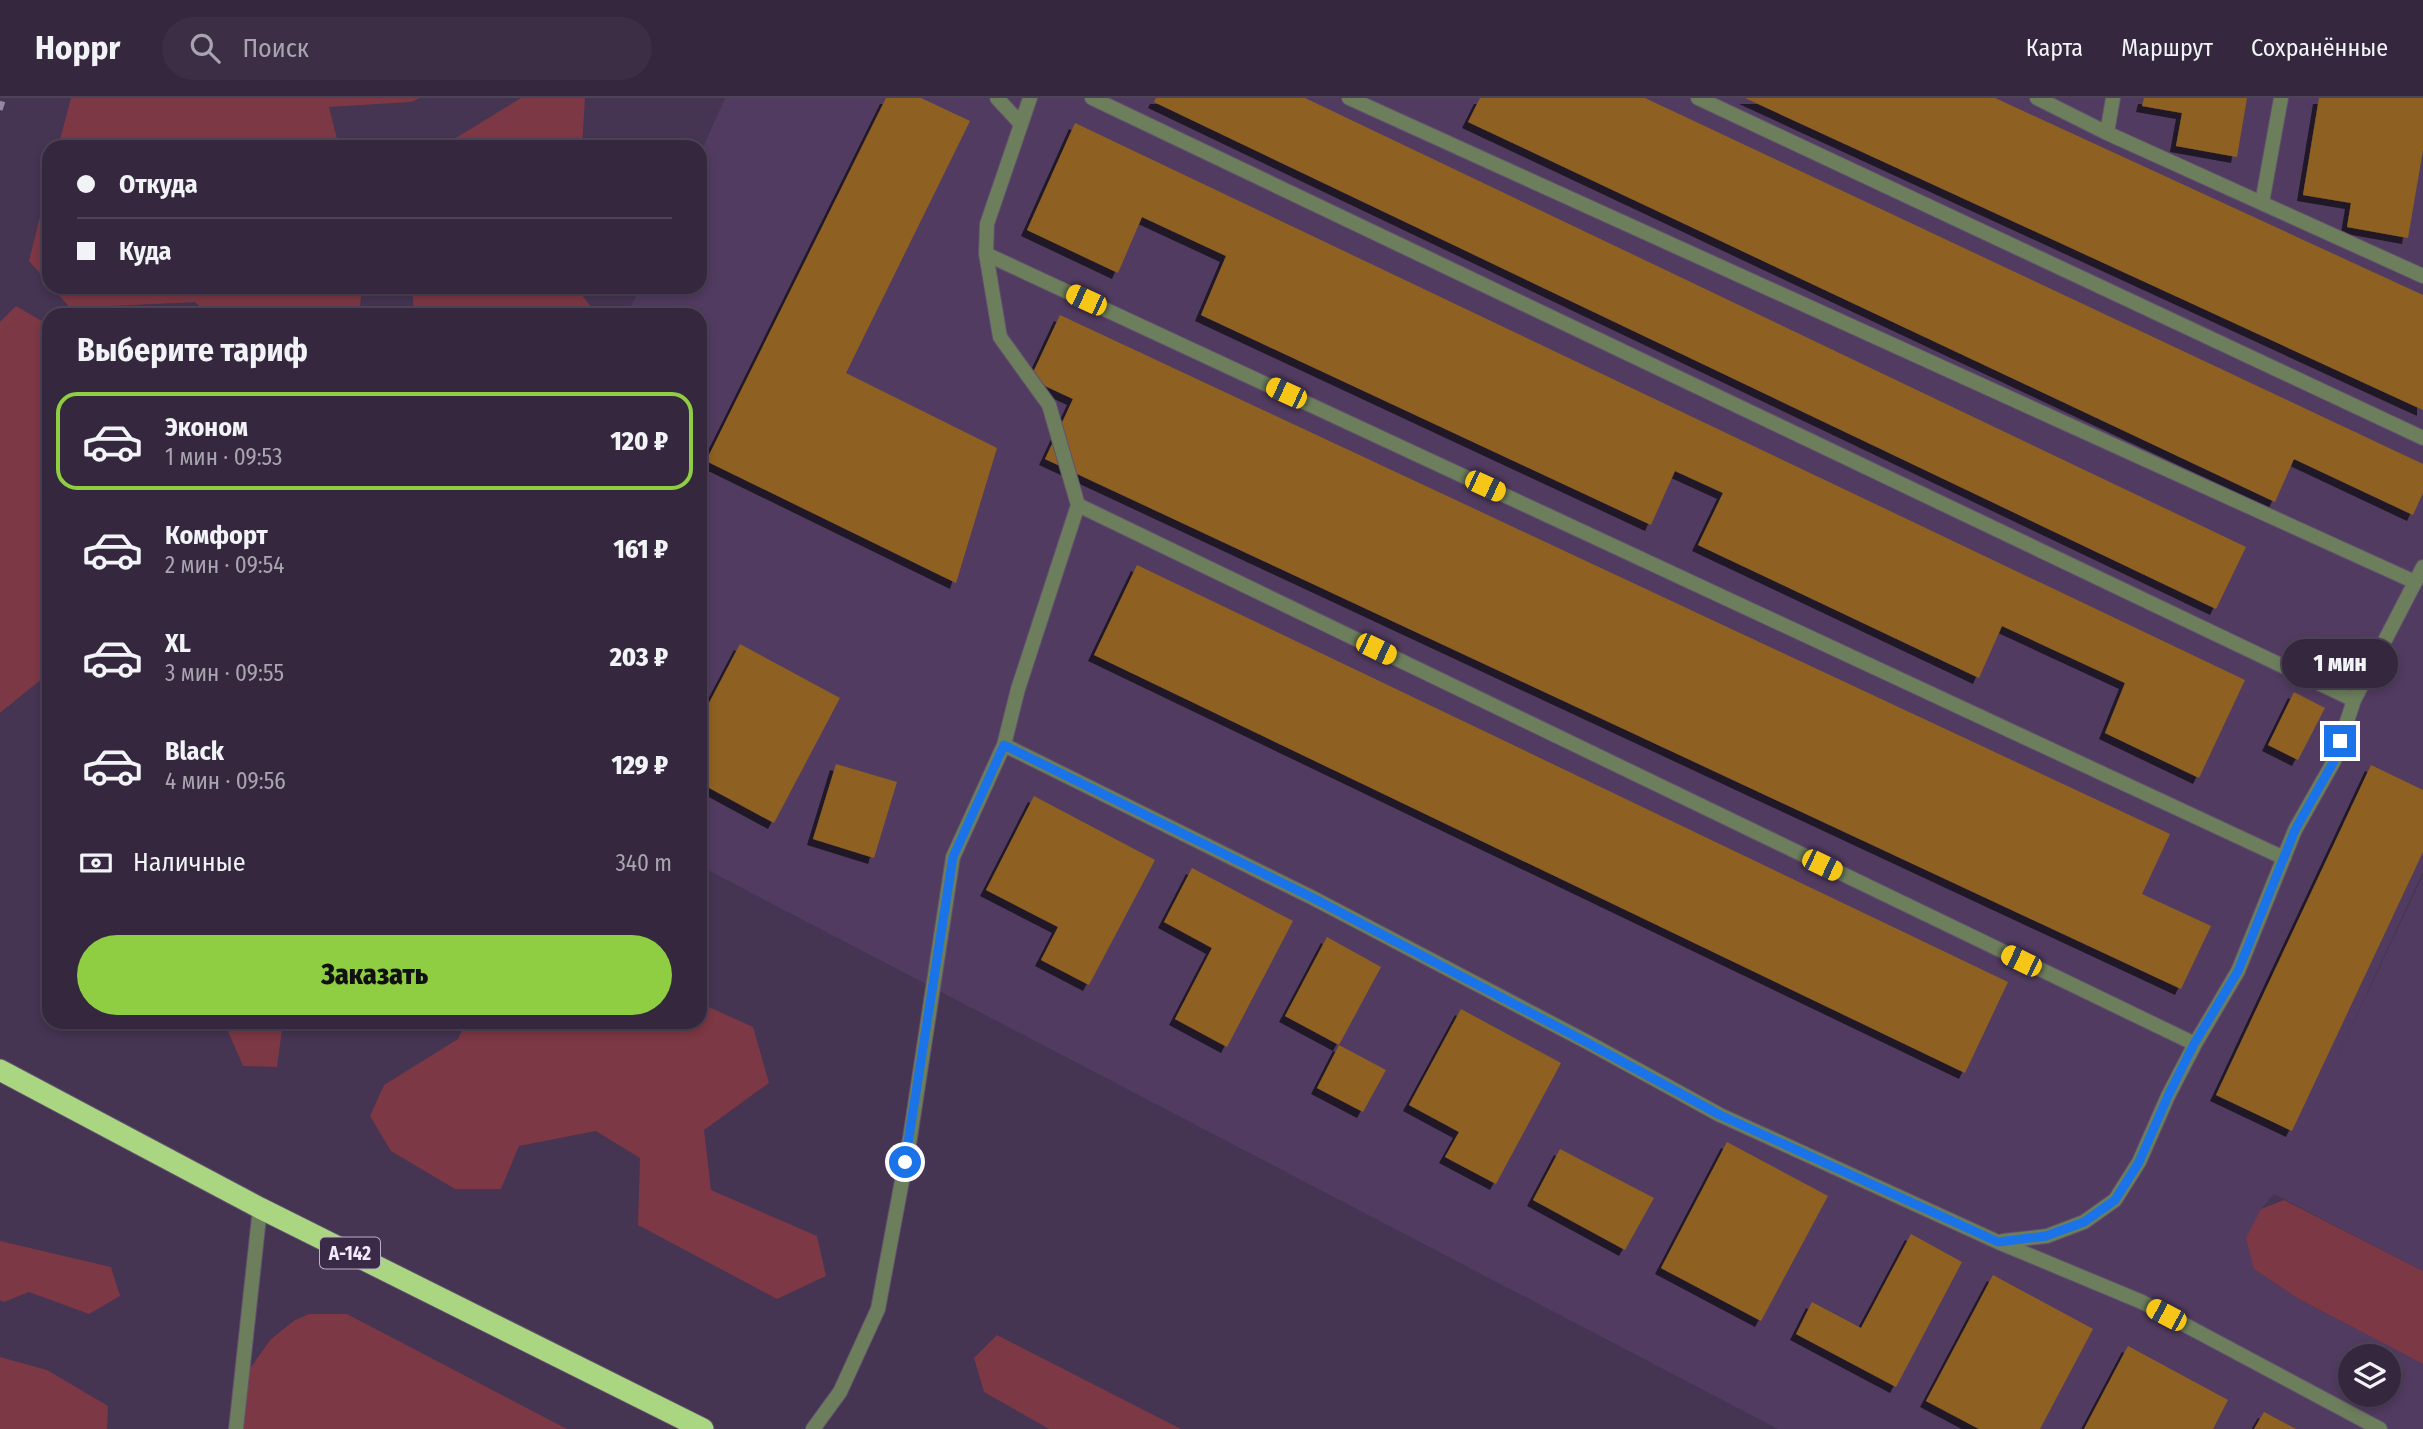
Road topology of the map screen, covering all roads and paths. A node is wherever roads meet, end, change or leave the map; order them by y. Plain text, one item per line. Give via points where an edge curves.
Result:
1 (998, 98) edge
2 (1030, 98) edge
3 (1092, 98) edge
4 (1349, 98) edge
5 (1698, 98) edge
6 (2037, 98) edge
7 (2113, 98) edge
8 (2281, 98) edge
9 (1020, 123) junction
10 (2107, 133) junction
11 (2262, 203) junction
12 (986, 254) junction
13 (2423, 276) edge
14 (2423, 438) edge
15 (1078, 505) junction
16 (2423, 567) edge
17 (2415, 582) junction
18 (2354, 700) junction
19 (1004, 745) junction
20 (2284, 859) junction
21 (2194, 1044) junction
22 (0, 1070) edge
23 (260, 1208) junction
24 (1998, 1242) junction
25 (236, 1429) edge
26 (703, 1429) edge
27 (813, 1429) edge
28 (2380, 1429) edge

1 - 9 lane
2 - 9 lane
3 - 18 lane
4 - 17 lane
5 - 14 lane
6 - 10 lane
7 - 10 lane
8 - 11 lane
9 - 12 lane via 987,224
10 - 11 lane
11 - 13 lane
12 - 15 lane via 1000,337 1049,405
12 - 20 lane
15 - 19 lane
15 - 21 lane
16 - 17 lane
17 - 18 lane
18 - 20 lane via 2334,761
19 - 24 lane via 1313,898 1720,1115
19 - 27 lane via 953,857 878,1309 840,1392
20 - 21 lane via 2238,971
21 - 24 lane via 2139,1162 2115,1200 2084,1222 2046,1236
22 - 23 highway, А-142
23 - 25 lane
23 - 26 highway, А-142
24 - 28 lane via 2142,1302

